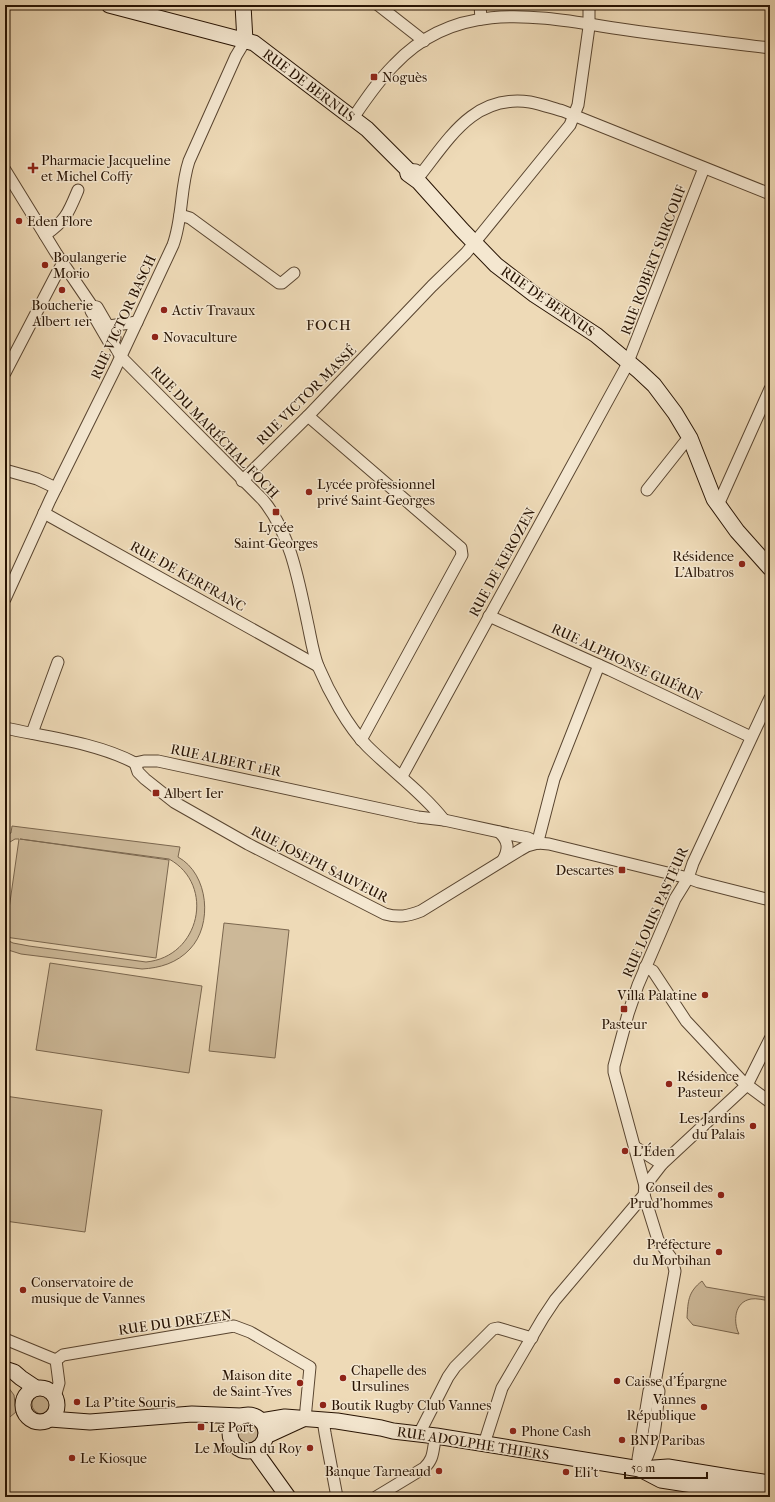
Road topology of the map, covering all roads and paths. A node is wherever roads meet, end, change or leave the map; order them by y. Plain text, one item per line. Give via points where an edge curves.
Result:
1 (109, 5) edge
2 (243, 5) edge
3 (378, 5) edge
4 (480, 5) edge
5 (589, 5) edge
6 (481, 19) junction
7 (589, 23) junction
8 (245, 41) junction
9 (424, 41) junction
10 (770, 48) edge
11 (574, 116) junction
12 (353, 118) junction
13 (704, 168) junction
14 (5, 170) edge
15 (416, 175) junction
16 (78, 190) dead end
17 (770, 194) edge
18 (180, 214) junction
19 (45, 235) junction
20 (475, 243) junction
21 (63, 263) junction
22 (294, 273) dead end
23 (92, 306) junction
24 (137, 322) junction
25 (109, 326) junction
26 (114, 343) junction
27 (121, 357) junction
28 (629, 362) junction
29 (5, 373) edge
30 (769, 394) edge
31 (308, 416) junction
32 (690, 438) junction
33 (5, 470) edge
34 (242, 481) junction
35 (56, 488) junction
36 (647, 490) dead end
37 (718, 505) junction
38 (44, 513) junction
39 (770, 568) edge
40 (5, 598) edge
41 (489, 616) junction
42 (58, 662) dead end
43 (599, 665) junction
44 (318, 666) junction
45 (770, 698) edge
46 (5, 728) edge
47 (32, 733) junction
48 (752, 738) junction
49 (361, 740) junction
50 (135, 764) junction
51 (402, 776) junction
52 (444, 820) junction
53 (499, 832) junction
54 (538, 843) junction
55 (503, 860) junction
56 (688, 878) junction
57 (770, 900) edge
58 (646, 967) junction
59 (770, 1039) edge
60 (747, 1085) junction
61 (770, 1102) edge
62 (635, 1148) junction
63 (662, 1164) junction
64 (645, 1191) junction
65 (532, 1338) junction
66 (5, 1339) edge
67 (56, 1360) junction
68 (6, 1370) edge
69 (36, 1388) junction
70 (56, 1400) junction
71 (23, 1402) junction
72 (206, 1414) junction
73 (241, 1416) junction
74 (50, 1418) junction
75 (305, 1419) junction
76 (108, 1420) junction
77 (323, 1420) junction
78 (261, 1421) junction
79 (230, 1434) junction
80 (419, 1434) junction
81 (266, 1436) junction
82 (436, 1436) junction
83 (484, 1444) junction
84 (255, 1450) junction
85 (640, 1469) junction
86 (770, 1482) edge
87 (734, 1489) edge
88 (288, 1497) edge
89 (337, 1497) edge
90 (376, 1497) edge
91 (770, 1497) edge

1 - 8 main road, RUE DE BERNUS
2 - 8 main road
3 - 9 street
4 - 6 street
5 - 7 street, RUE VICTOR MASSÉ
6 - 7 street via 522,16
6 - 9 street via 449,28
7 - 10 street
7 - 11 street, RUE VICTOR MASSÉ via 578,105
8 - 12 main road, RUE DE BERNUS via 263,49
8 - 18 street, RUE VICTOR BASCH via 189,161 182,185
9 - 12 street via 394,64
11 - 13 street
11 - 15 street via 531,102 516,101 492,105 465,120
11 - 20 street, RUE VICTOR MASSÉ via 570,125
12 - 15 main road, RUE DE BERNUS
13 - 17 street
13 - 28 street, RUE ROBERT SURCOUF
14 - 19 street
15 - 20 main road, RUE DE BERNUS
16 - 19 street via 69,212 60,225
18 - 22 street via 190,218 279,283
18 - 24 street, RUE VICTOR BASCH via 173,245
19 - 21 street
20 - 28 main road, RUE DE BERNUS via 488,258 520,284 596,335
20 - 31 street, RUE VICTOR MASSÉ
21 - 23 street
21 - 29 street
23 - 25 street via 97,307
23 - 26 street via 91,310 109,342
24 - 25 street
24 - 27 street, RUE VICTOR BASCH
25 - 26 street via 115,338
26 - 27 street, RUE DU MARÉCHAL FOCH
27 - 34 street, RUE DU MARÉCHAL FOCH
27 - 35 street, RUE VICTOR BASCH
28 - 32 main road, RUE DE BERNUS via 654,385
28 - 41 street, RUE DE KEROZEN
30 - 37 street
31 - 34 street, RUE VICTOR MASSÉ
31 - 49 street via 462,551
32 - 36 street
32 - 37 main road, RUE DE BERNUS
33 - 35 street via 37,479
34 - 44 street, RUE DU MARÉCHAL FOCH via 271,510 286,541
35 - 38 street, RUE VICTOR BASCH
37 - 39 main road, RUE DE BERNUS
38 - 40 street, RUE VICTOR BASCH
38 - 44 street, RUE DE KERFRANC
41 - 43 street, RUE ALPHONSE GUÉRIN
41 - 51 street, RUE DE KEROZEN
42 - 47 street
43 - 48 street, RUE ALPHONSE GUÉRIN
43 - 54 street via 554,779
44 - 49 street, RUE DU MARÉCHAL FOCH via 346,720
45 - 48 street, RUE LOUIS PASTEUR
46 - 47 street
47 - 50 street via 109,751
48 - 56 street, RUE LOUIS PASTEUR
49 - 51 street, RUE DU MARÉCHAL FOCH
50 - 52 street, RUE ALBERT 1ER via 158,760 418,817
50 - 55 street, RUE JOSEPH SAUVEUR via 144,779 174,802 248,844 394,917 405,917 421,911
51 - 52 street, RUE DU MARÉCHAL FOCH
52 - 53 street, RUE ALBERT 1ER
53 - 54 street, RUE ALBERT 1ER via 528,838
53 - 55 street via 508,845
54 - 55 street, RUE JOSEPH SAUVEUR via 527,846
54 - 56 street, RUE ALBERT 1ER via 560,846
56 - 57 street, RUE ALBERT 1ER
56 - 58 street, RUE LOUIS PASTEUR via 675,899
58 - 60 street via 653,971 686,1021
58 - 62 street, RUE LOUIS PASTEUR via 628,1014 614,1066
59 - 60 street
60 - 61 street
60 - 63 street
62 - 63 street
62 - 64 street, RUE LOUIS PASTEUR
63 - 64 street
64 - 65 street via 555,1300
64 - 85 street, RUE LOUIS PASTEUR via 658,1240 674,1264 675,1271 655,1383 649,1391 638,1459
65 - 80 street via 498,1328 493,1329 455,1367
65 - 83 street via 502,1388
66 - 67 street
67 - 70 street via 59,1383
67 - 75 street, RUE DU DREZEN via 63,1355 234,1326 250,1332 310,1367
68 - 69 main road via 14,1372
68 - 71 main road
69 - 70 main road via 47,1390
69 - 71 main road via 25,1396
70 - 74 main road via 56,1410
70 - 76 main road via 75,1412
71 - 74 main road via 23,1409 30,1420 43,1422
72 - 73 main road
72 - 76 main road
72 - 79 main road
73 - 78 main road via 252,1415
73 - 79 main road via 232,1423
74 - 76 main road via 80,1422
75 - 77 main road, RUE ADOLPHE THIERS
75 - 78 main road, RUE ADOLPHE THIERS via 286,1417
75 - 81 main road
77 - 80 main road, RUE ADOLPHE THIERS
77 - 89 street
78 - 81 main road
79 - 84 main road via 237,1449 249,1452
80 - 82 main road, RUE ADOLPHE THIERS
81 - 84 main road via 262,1445
82 - 83 main road, RUE ADOLPHE THIERS
82 - 90 street via 432,1460 424,1468
83 - 85 main road, RUE ADOLPHE THIERS
84 - 88 main road
85 - 87 main road, RUE ADOLPHE THIERS via 660,1480
86 - 87 main road, RUE ADOLPHE THIERS
87 - 91 main road, RUE ADOLPHE THIERS

